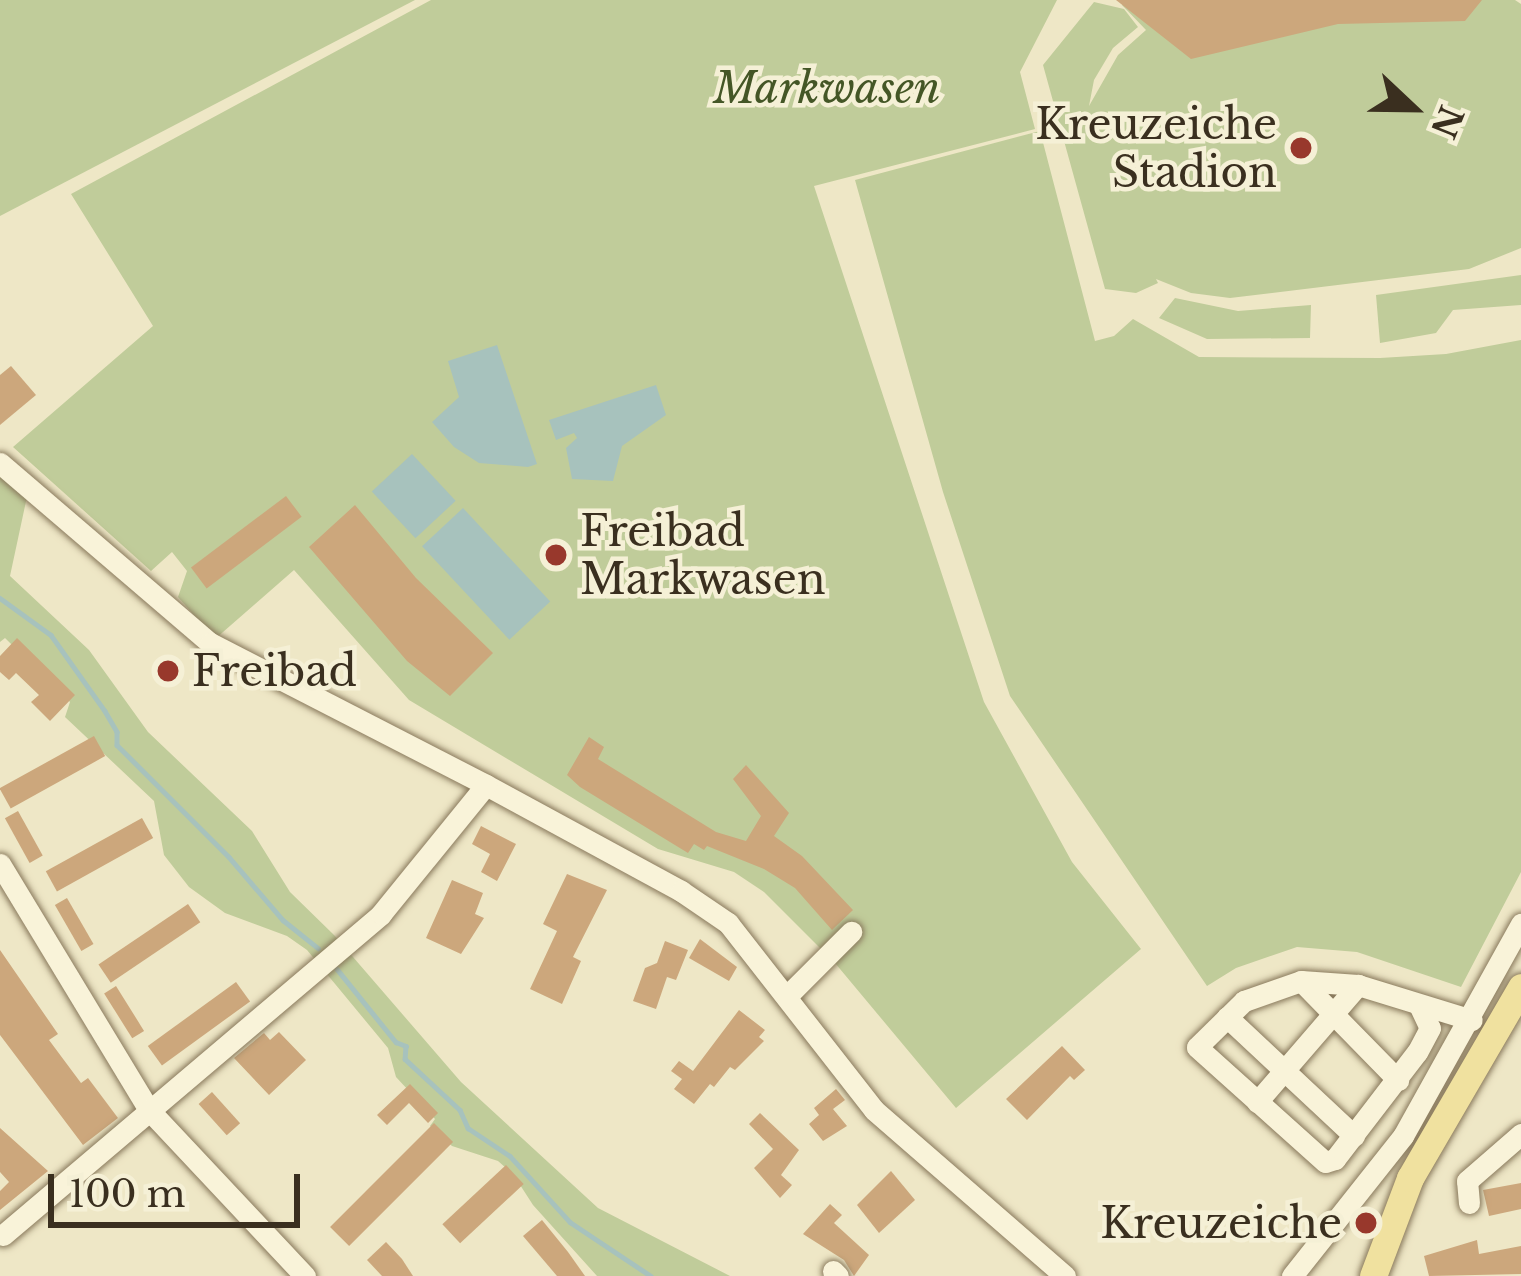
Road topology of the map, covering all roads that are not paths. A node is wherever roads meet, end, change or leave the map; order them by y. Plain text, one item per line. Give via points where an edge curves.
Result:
1 (0, 464) edge
2 (485, 785) junction
3 (0, 864) edge
4 (1521, 924) edge
5 (851, 932) dead end
6 (1301, 981) junction
7 (1358, 985) junction
8 (1521, 987) edge
9 (787, 996) junction
10 (1420, 1007) junction
11 (1332, 1016) junction
12 (1227, 1017) junction
13 (1472, 1020) junction
14 (1285, 1072) junction
15 (1398, 1080) junction
16 (1257, 1102) junction
17 (149, 1110) junction
18 (1519, 1135) edge
19 (1354, 1136) junction
20 (1469, 1203) dead end
21 (3, 1235) dead end
22 (305, 1276) edge
23 (1065, 1276) edge
24 (1292, 1276) edge
25 (1373, 1276) edge

1 - 2 street via 199,636
2 - 9 street via 728,923
2 - 17 street via 381,914
3 - 17 street
4 - 13 street
5 - 9 street
6 - 7 street
6 - 11 street
6 - 12 street via 1268,990
7 - 10 street
7 - 11 street
8 - 25 main road via 1411,1178
9 - 23 street via 874,1110
10 - 13 street
10 - 15 street via 1430,1028
11 - 14 street
11 - 15 street
12 - 14 street
12 - 16 street via 1197,1047
13 - 24 street via 1383,1164
14 - 16 street
14 - 19 street
15 - 19 street
16 - 19 street via 1325,1162
17 - 21 street via 92,1172
17 - 22 street
18 - 20 street via 1467,1181

